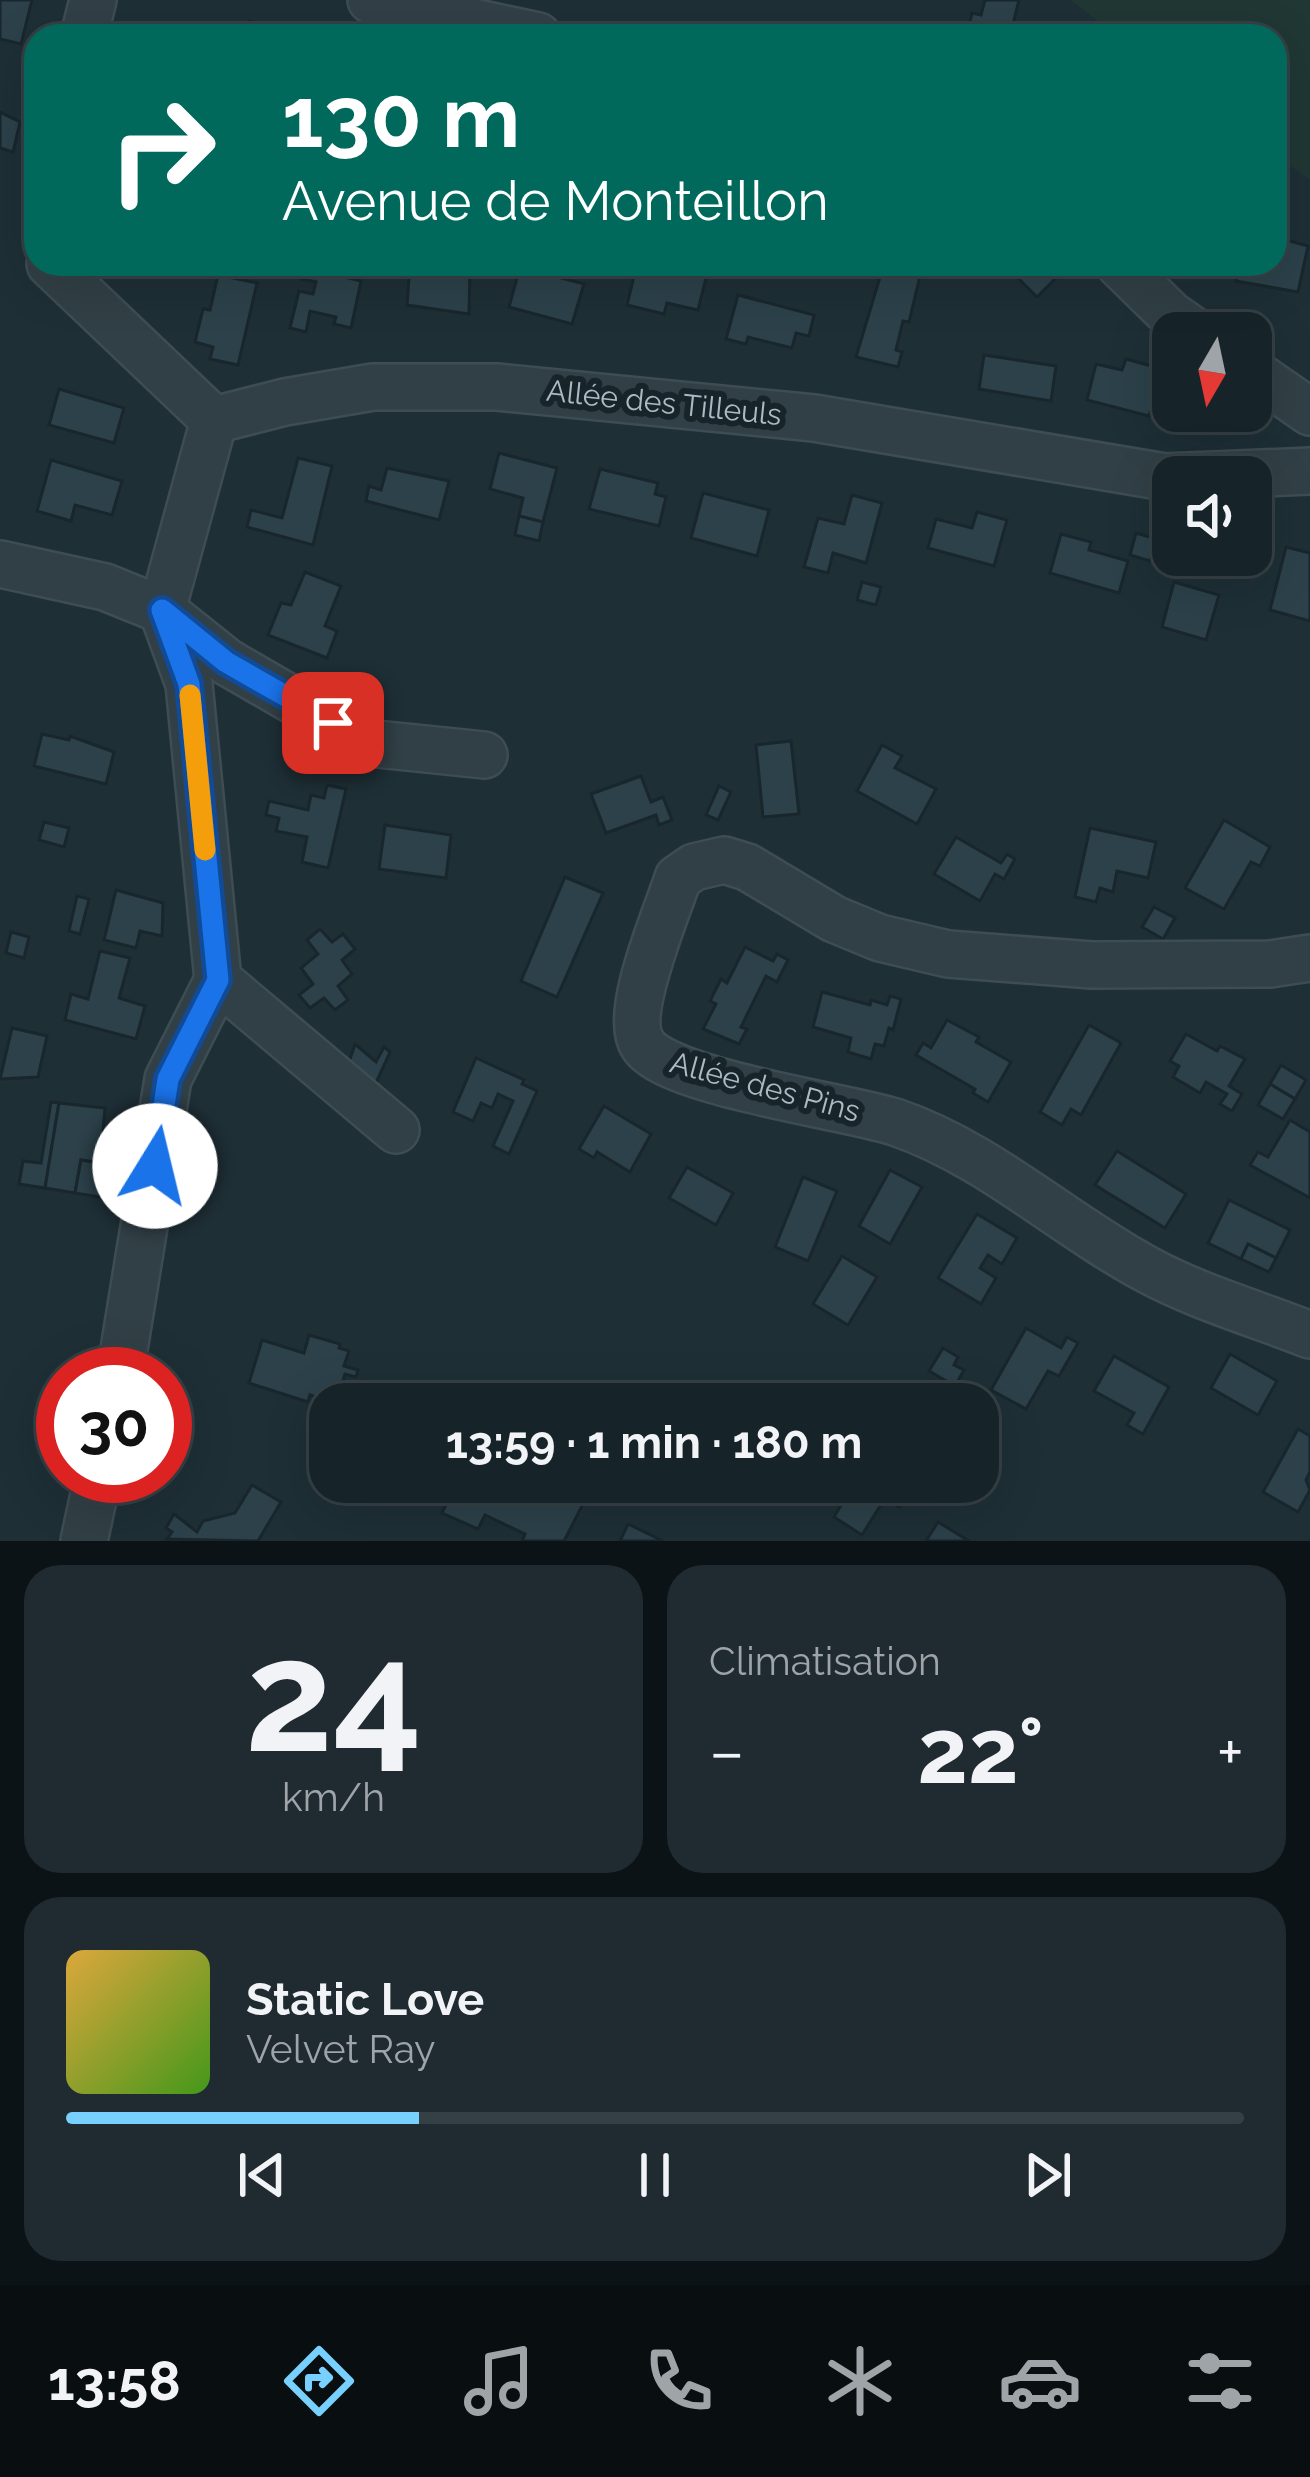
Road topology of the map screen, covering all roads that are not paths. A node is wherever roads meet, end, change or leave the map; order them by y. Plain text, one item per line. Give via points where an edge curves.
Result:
1 (371, 0) edge
2 (482, 24) edge
3 (63, 276) edge
4 (1131, 276) edge
5 (1168, 312) edge
6 (1272, 386) edge
7 (1310, 412) edge
8 (214, 420) junction
9 (1310, 471) edge
10 (0, 564) edge
11 (162, 610) junction
12 (484, 755) dead end
13 (1310, 958) edge
14 (218, 980) junction
15 (396, 1130) dead end
16 (1310, 1335) edge
17 (124, 1347) edge
18 (93, 1503) edge
19 (85, 1541) edge

1 - 2 street
3 - 8 street
4 - 5 street
6 - 7 street
8 - 9 street, Allée des Tilleuls via 373,388 497,386 814,418 1166,477
8 - 11 street
10 - 11 street via 105,587
11 - 12 street via 226,662 367,743
11 - 14 street via 189,684
13 - 16 street, Allée des Pins via 1092,964 948,954 834,919 724,860 678,878 637,1024 642,1045 660,1060 897,1123 988,1166 1149,1271
14 - 15 street
14 - 17 street via 168,1079
18 - 19 street

